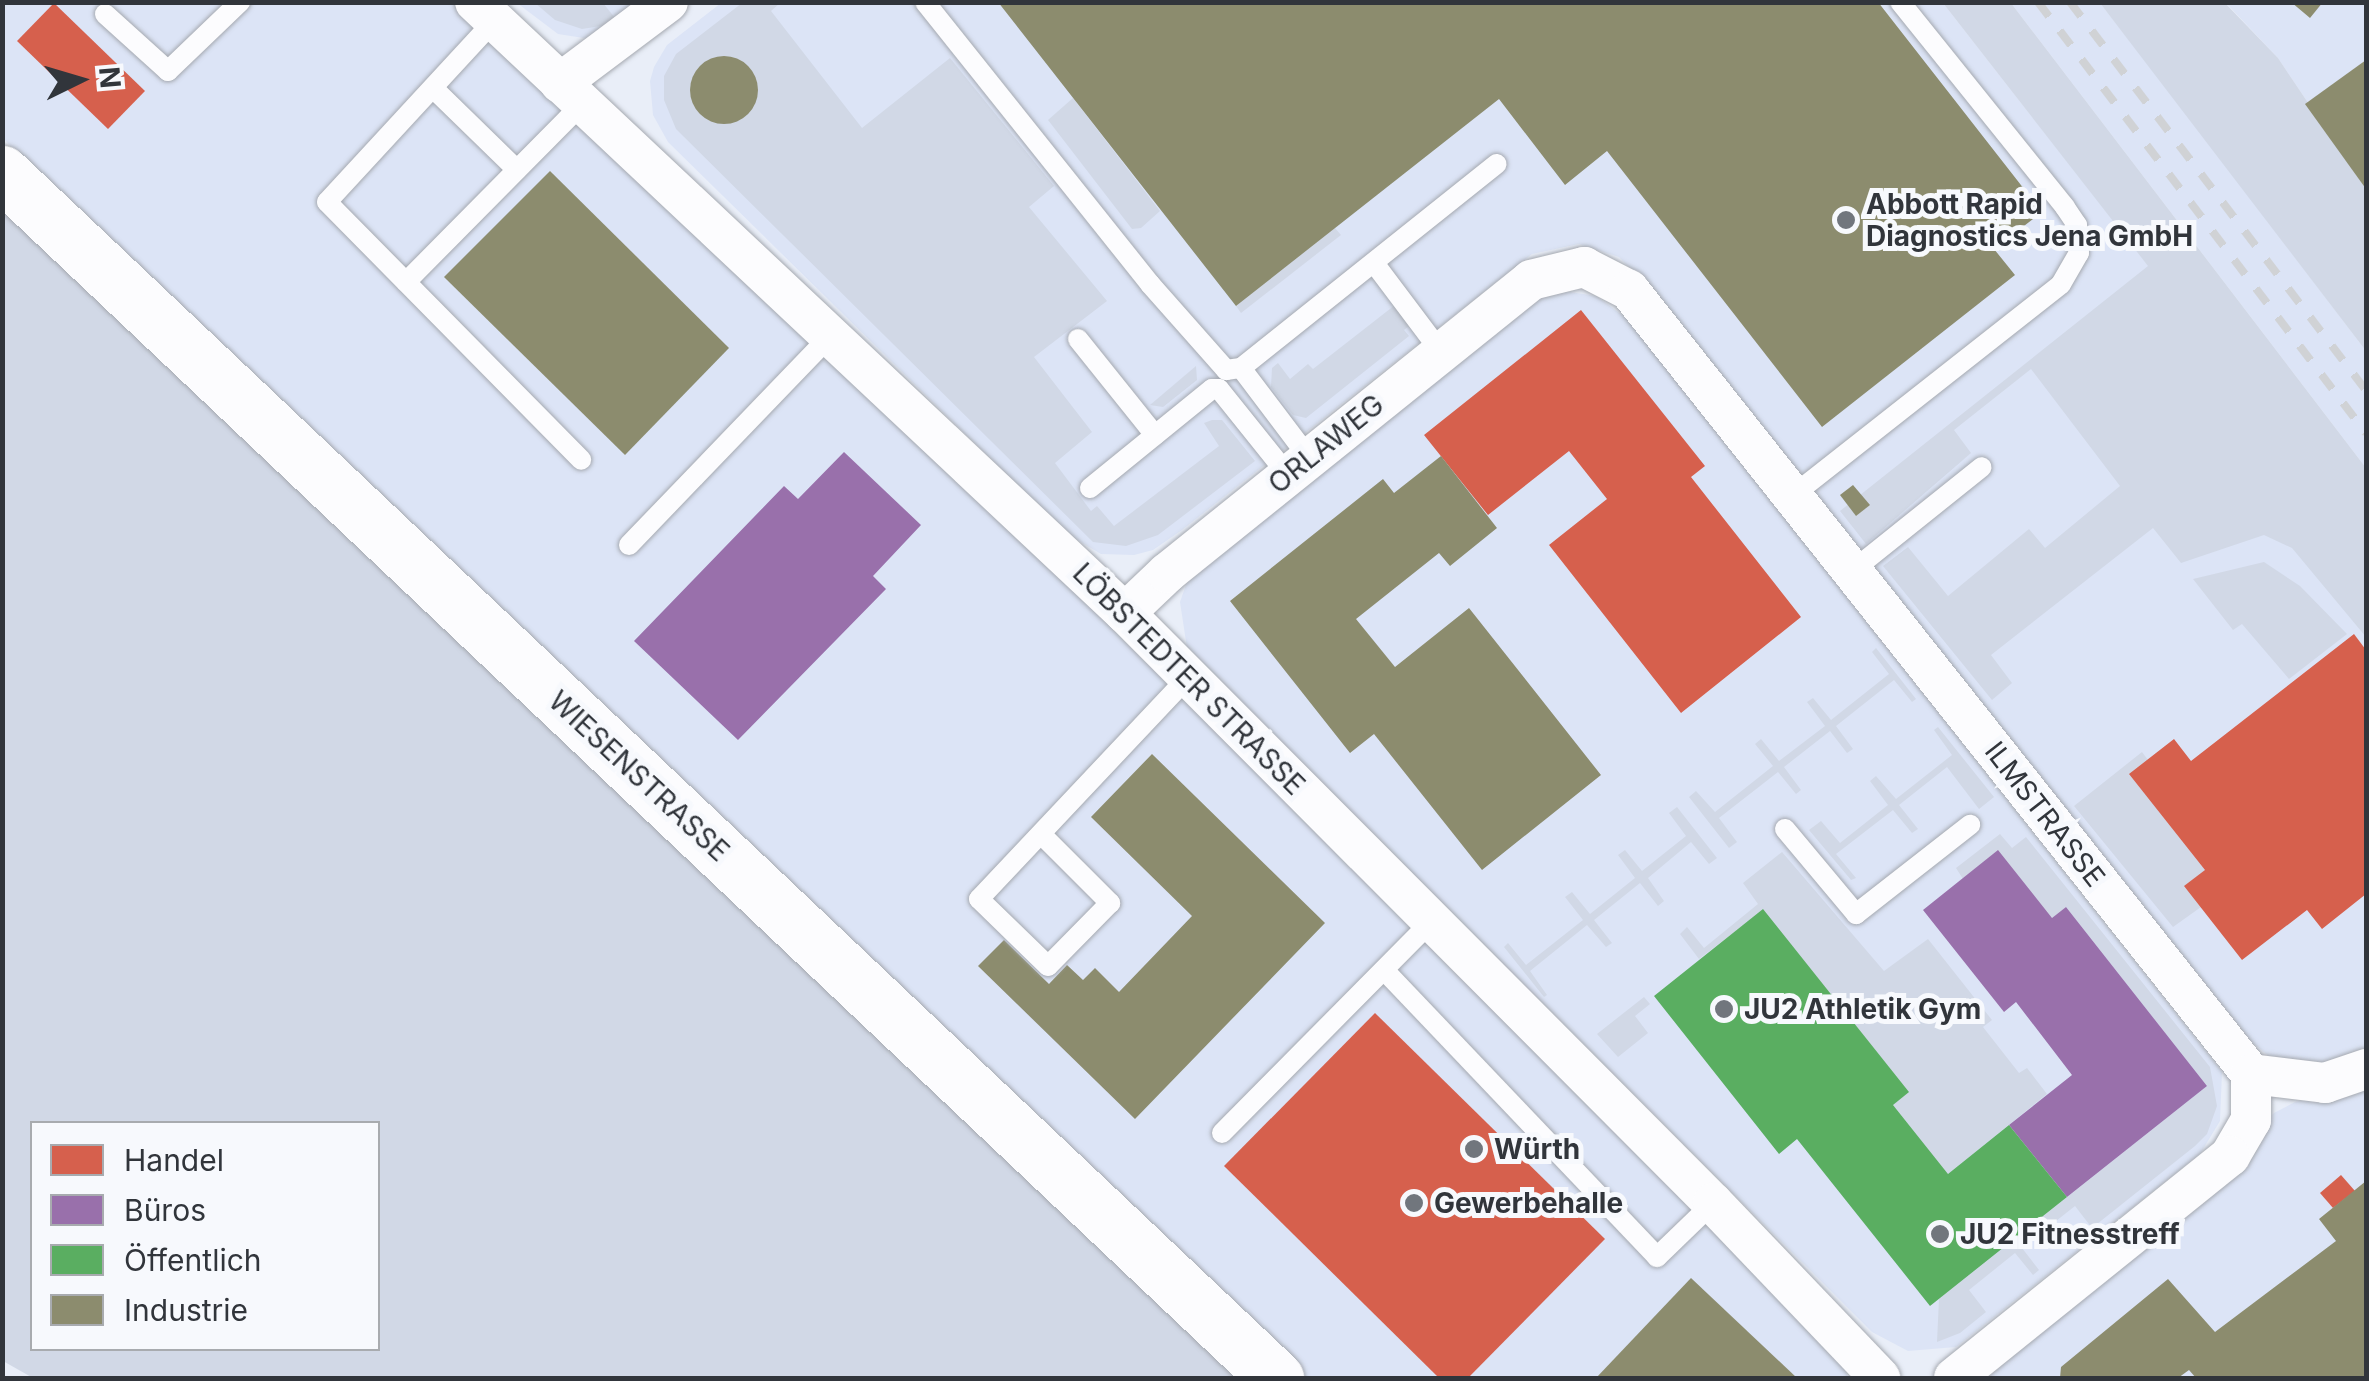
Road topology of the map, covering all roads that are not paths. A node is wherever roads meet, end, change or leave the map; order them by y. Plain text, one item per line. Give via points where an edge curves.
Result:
1 (240, 2) edge
2 (668, 2) edge
3 (925, 2) edge
4 (1900, 2) edge
5 (484, 12) edge
6 (106, 14) dead end
7 (433, 88) junction
8 (571, 93) junction
9 (1497, 164) dead end
10 (517, 170) junction
11 (2, 173) edge
12 (1374, 262) junction
13 (1530, 280) joint
14 (406, 282) junction
15 (830, 336) junction
16 (1078, 339) dead end
17 (1441, 352) junction
18 (1229, 376) junction
19 (1155, 435) junction
20 (581, 460) dead end
21 (1299, 466) junction
22 (1982, 466) dead end
23 (1090, 488) dead end
24 (1792, 496) junction
25 (629, 545) dead end
26 (1852, 571) junction
27 (1125, 613) junction
28 (1187, 678) junction
29 (1970, 825) dead end
30 (1784, 829) dead end
31 (1041, 834) junction
32 (1432, 921) junction
33 (1384, 970) junction
34 (2366, 1069) edge
35 (2251, 1074) junction
36 (1222, 1134) dead end
37 (1713, 1202) junction
38 (1276, 1378) edge
39 (1880, 1378) edge
40 (1954, 1378) edge

1 - 6 lane via 168,72
2 - 8 street
3 - 18 lane
4 - 24 lane via 2077,225 2078,253 2062,284
5 - 7 lane
5 - 8 street, LÖBSTEDTER STRASSE
7 - 10 lane
7 - 14 lane via 327,202
8 - 10 lane
8 - 15 street, LÖBSTEDTER STRASSE
9 - 12 lane
10 - 14 lane
11 - 38 street, WIESENSTRASSE
12 - 17 lane
12 - 18 lane
13 - 17 street, ORLAWEG
13 - 24 street, ILMSTRASSE via 1584,267 1629,290
14 - 20 lane
15 - 25 lane
15 - 27 street, LÖBSTEDTER STRASSE
16 - 19 lane
17 - 21 street, ORLAWEG
18 - 19 lane
18 - 21 lane
18 - 21 lane
19 - 23 lane
21 - 27 street, ORLAWEG
22 - 26 lane
24 - 26 street, ILMSTRASSE
26 - 35 street, ILMSTRASSE
27 - 28 street, LÖBSTEDTER STRASSE
28 - 31 lane
28 - 32 street, LÖBSTEDTER STRASSE
29 - 30 lane via 1856,914
31 - 31 lane via 980,898 1048,966 1110,903
32 - 33 lane
32 - 37 street, LÖBSTEDTER STRASSE
33 - 36 lane
33 - 37 lane via 1657,1257
34 - 35 street via 2325,1083
35 - 40 street via 2251,1120 2230,1156
37 - 39 street, LÖBSTEDTER STRASSE

